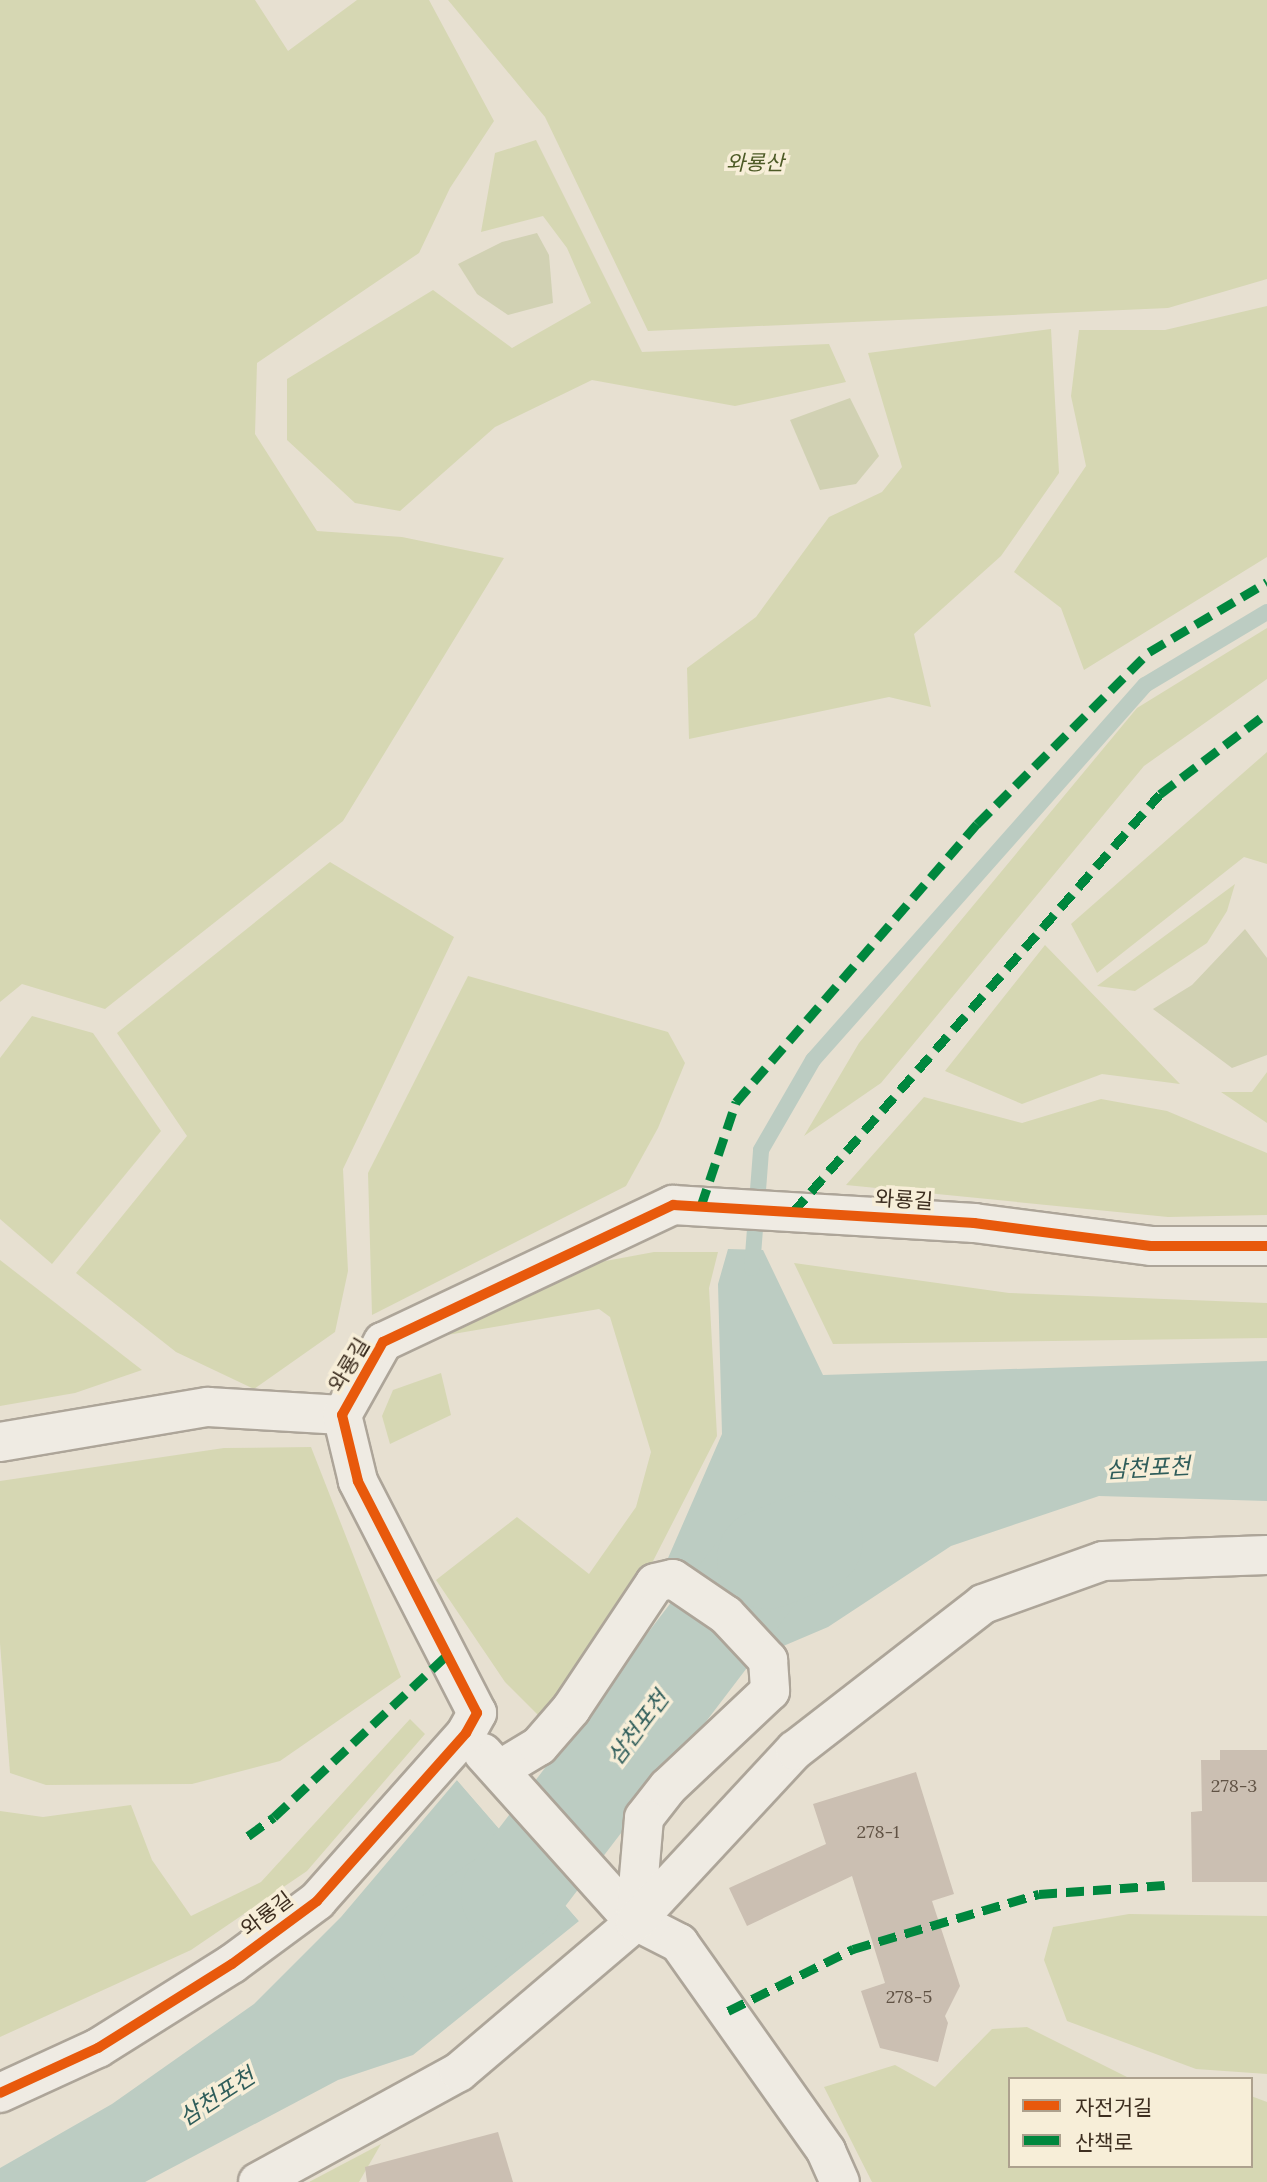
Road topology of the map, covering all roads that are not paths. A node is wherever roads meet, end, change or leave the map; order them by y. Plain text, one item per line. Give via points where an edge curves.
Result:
1 (1267, 1246) edge
2 (342, 1415) junction
3 (0, 1442) edge
4 (1267, 1555) edge
5 (466, 1734) junction
6 (499, 1770) junction
7 (634, 1921) junction
8 (0, 2093) edge
9 (258, 2182) edge
10 (839, 2182) edge

1 - 2 street, 와룡길 via 1151,1246 974,1223 673,1205 383,1342
2 - 3 street via 208,1407
2 - 5 street, 와룡길 via 358,1481 477,1713
4 - 7 street via 1102,1561 983,1604 795,1750
5 - 6 street
5 - 8 street, 와룡길 via 317,1901 232,1964 98,2048
6 - 7 street
6 - 7 street via 539,1746 571,1709 656,1583 673,1579 716,1608 768,1660 770,1691 667,1787 644,1818
7 - 9 street via 459,2072
7 - 10 street via 679,1943 826,2151

